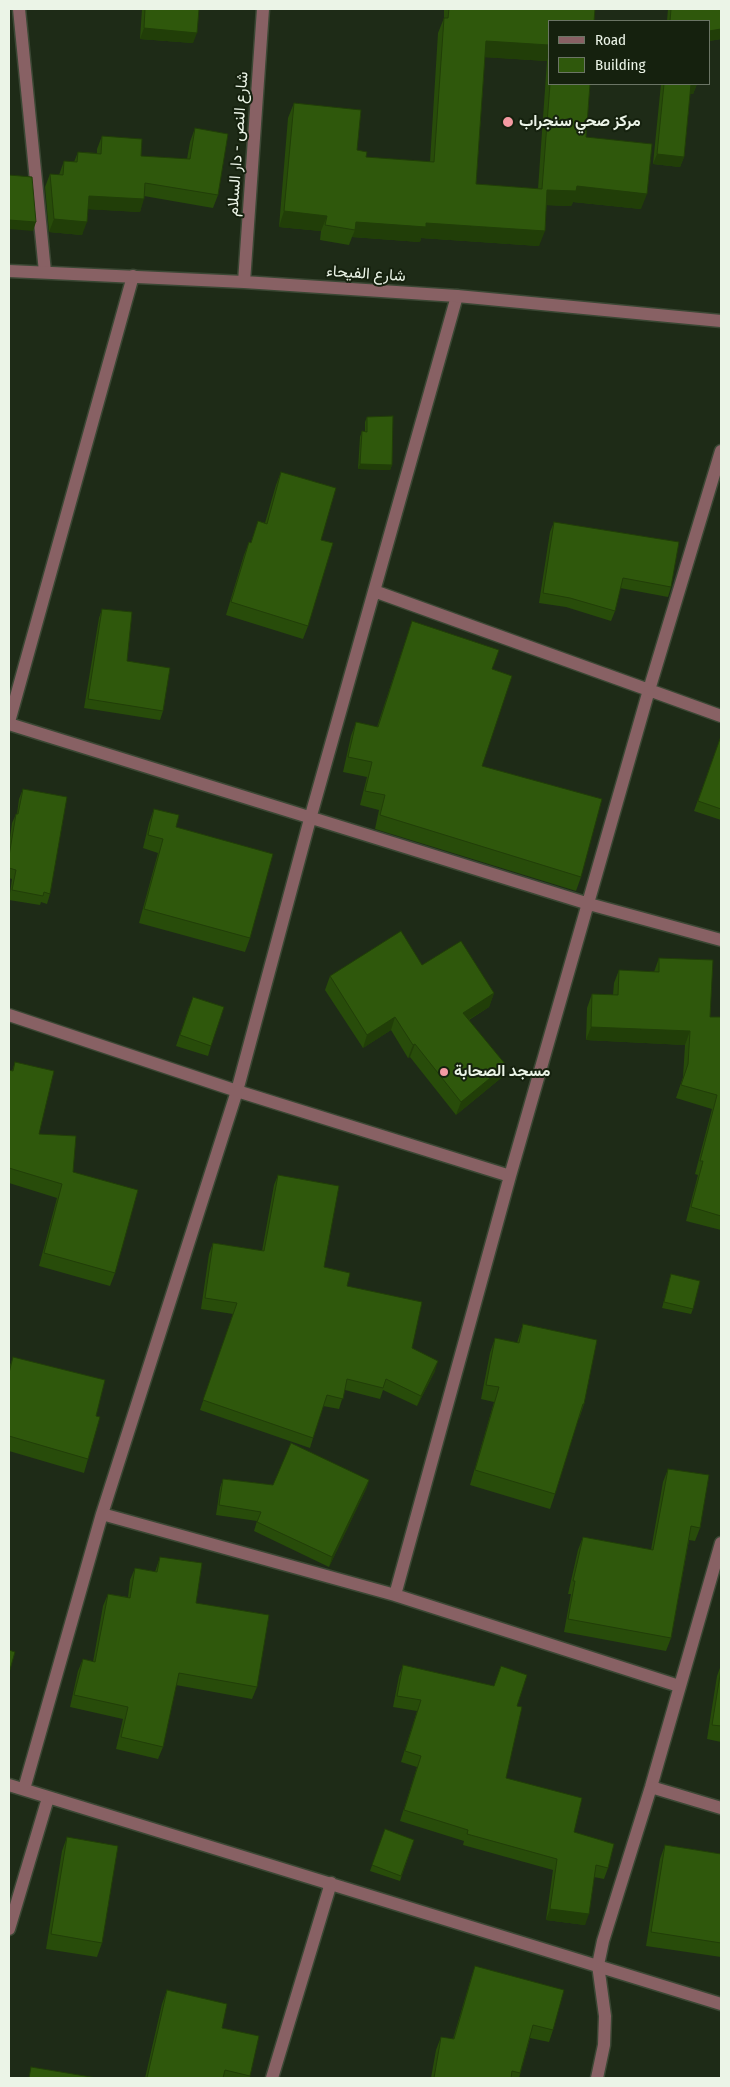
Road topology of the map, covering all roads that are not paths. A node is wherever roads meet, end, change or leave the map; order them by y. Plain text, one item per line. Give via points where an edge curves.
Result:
1 (19, 9) edge
2 (263, 9) edge
3 (9, 270) edge
4 (45, 272) junction
5 (133, 276) junction
6 (244, 282) junction
7 (457, 296) junction
8 (721, 321) edge
9 (721, 451) edge
10 (374, 591) junction
11 (649, 690) junction
12 (721, 716) edge
13 (9, 722) edge
14 (310, 819) junction
15 (589, 904) junction
16 (721, 940) edge
17 (9, 1015) edge
18 (237, 1090) junction
19 (510, 1176) junction
20 (102, 1514) junction
21 (721, 1543) edge
22 (395, 1595) junction
23 (680, 1686) junction
24 (9, 1785) edge
25 (651, 1787) junction
26 (24, 1789) junction
27 (48, 1798) junction
28 (721, 1808) edge
29 (331, 1884) junction
30 (9, 1929) edge
31 (598, 1965) junction
32 (721, 2004) edge
33 (272, 2078) edge
34 (597, 2078) edge

1 - 4 street
2 - 6 street, شارع النص - دار السلام
3 - 4 street, شارع الفيحاء
4 - 5 street, شارع الفيحاء
5 - 6 street, شارع الفيحاء
5 - 13 street
6 - 7 street, شارع الفيحاء
7 - 8 street, شارع الفيحاء
7 - 10 street
9 - 11 street
10 - 11 street
10 - 14 street
11 - 12 street
11 - 15 street
13 - 14 street
14 - 15 street
14 - 18 street
15 - 16 street
15 - 19 street
17 - 18 street
18 - 19 street
18 - 20 street
19 - 22 street
20 - 22 street
20 - 26 street
21 - 23 street
22 - 23 street
23 - 25 street
24 - 26 street
25 - 28 street
25 - 31 street
26 - 27 street
27 - 29 street
27 - 30 street
29 - 31 street
29 - 33 street
31 - 32 street
31 - 34 street via 605,2016 604,2045

